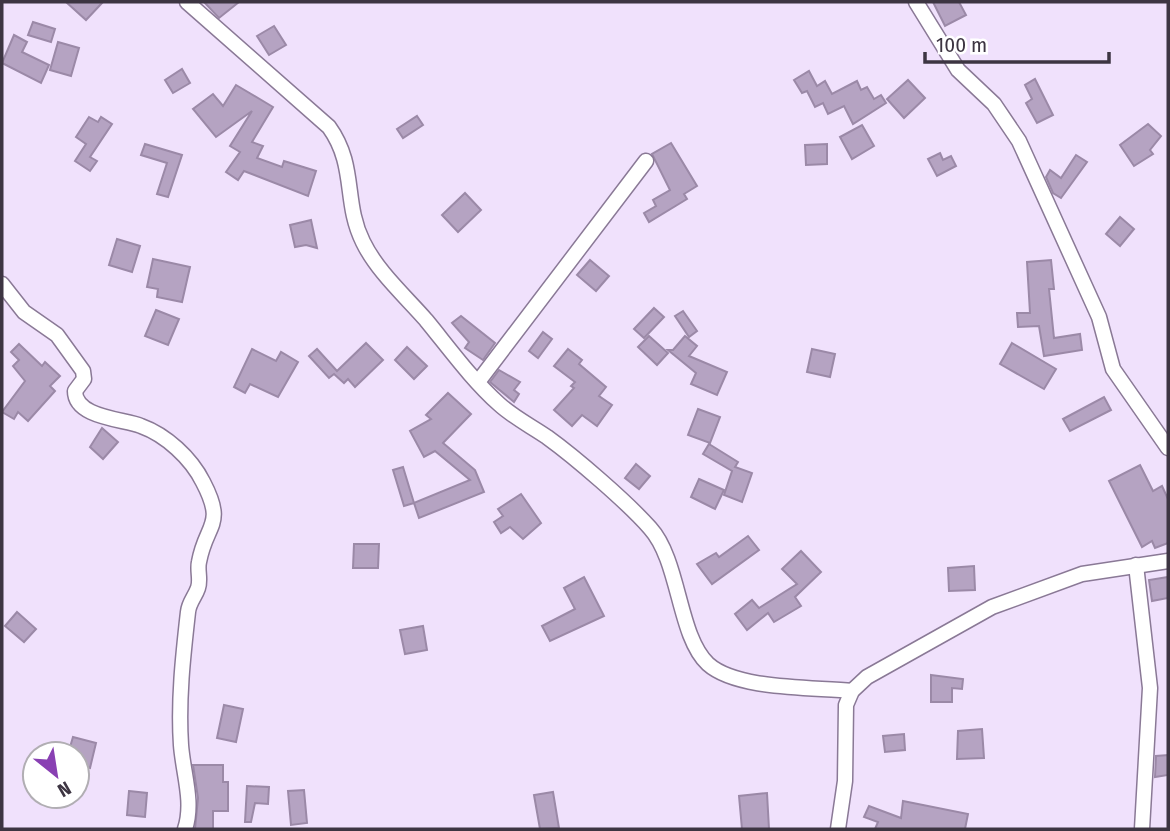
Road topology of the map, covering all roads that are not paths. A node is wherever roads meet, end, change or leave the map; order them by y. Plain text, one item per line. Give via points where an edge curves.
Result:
1 (187, 2) edge
2 (916, 2) edge
3 (646, 161) dead end
4 (2, 284) edge
5 (478, 382) junction
6 (1168, 449) edge
7 (1168, 561) edge
8 (1136, 565) junction
9 (852, 691) junction
10 (185, 829) edge
11 (838, 829) edge
12 (1142, 829) edge

1 - 5 street via 329,127 342,145 352,214 363,242
2 - 6 street via 958,70 994,104 1020,141 1099,317 1113,369
3 - 5 street
4 - 10 street via 24,313 57,335 83,372 84,379 75,390 78,400 101,417 140,425 168,442 202,480 215,509 214,526 199,560 199,586 189,604 182,669 181,743 188,799
5 - 9 street via 499,405 548,438 652,530 706,662 727,676 745,680
7 - 8 street
8 - 9 street via 1082,574 992,607 867,677
8 - 12 street via 1150,688
9 - 11 street via 846,705 845,781

